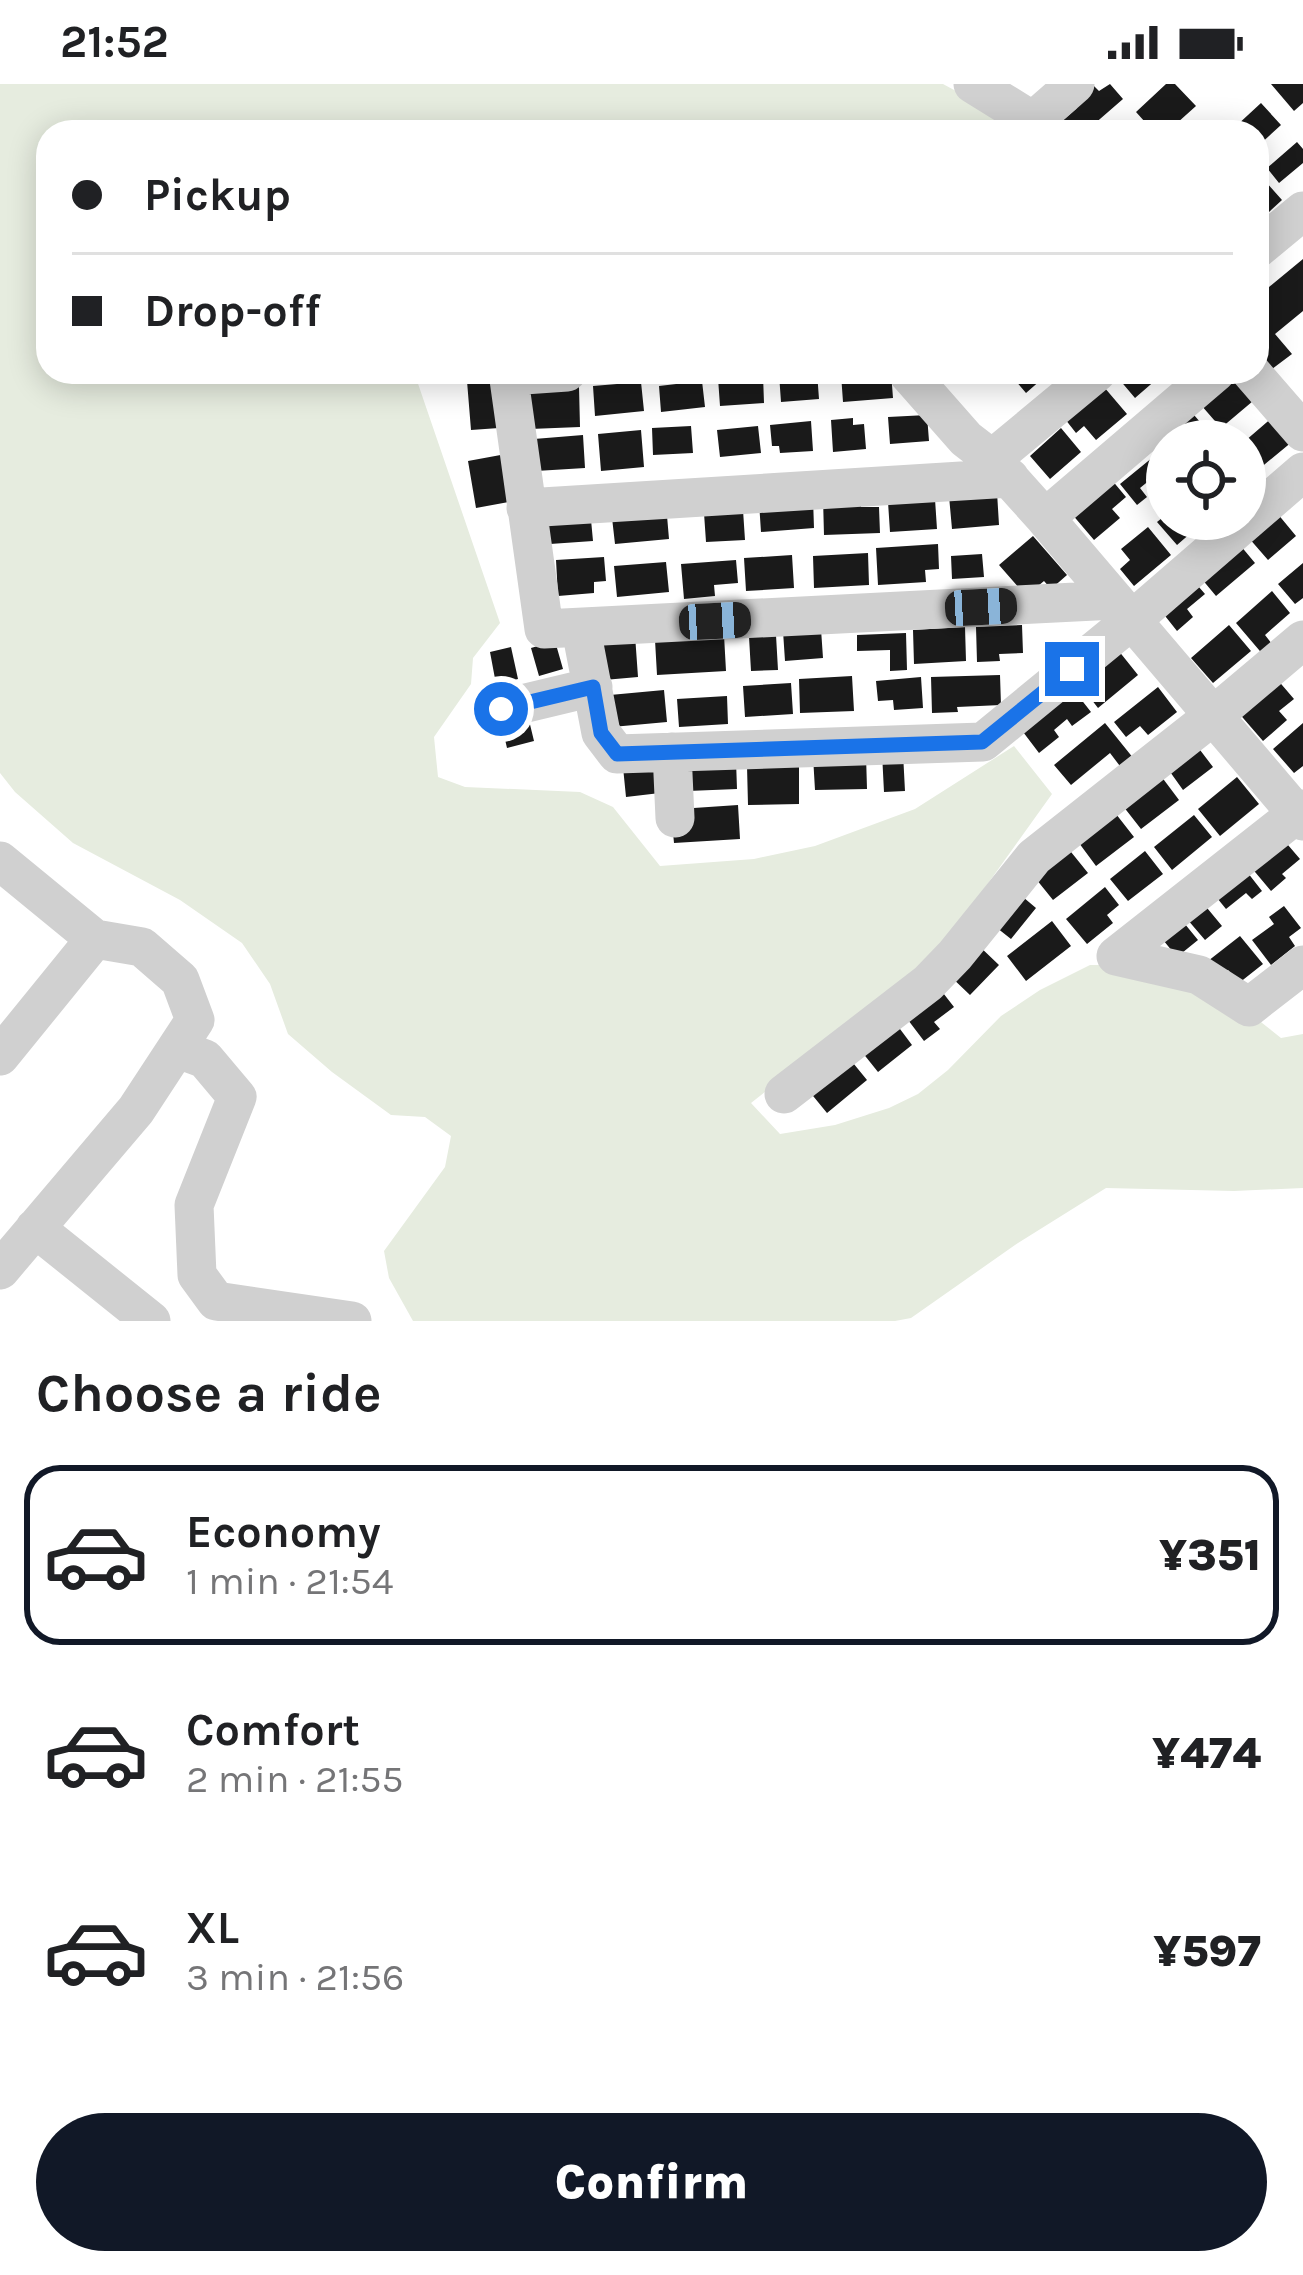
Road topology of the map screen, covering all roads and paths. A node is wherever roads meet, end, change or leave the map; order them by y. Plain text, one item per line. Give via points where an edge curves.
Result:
1 (973, 84) edge
2 (1075, 84) edge
3 (1029, 120) edge
4 (1043, 120) edge
5 (1303, 211) edge
6 (1269, 239) edge
7 (509, 384) edge
8 (918, 384) edge
9 (1080, 384) edge
10 (1202, 384) edge
11 (1261, 384) edge
12 (1303, 432) edge
13 (1001, 469) junction
14 (1303, 472) edge
15 (526, 508) junction
16 (1046, 518) junction
17 (1123, 610) junction
18 (581, 628) junction
19 (1303, 640) edge
20 (593, 687) junction
21 (501, 709) dead end
22 (1213, 716) junction
23 (672, 752) junction
24 (1301, 814) edge
25 (675, 818) dead end
26 (0, 861) edge
27 (95, 939) junction
28 (1303, 965) edge
29 (178, 1049) junction
30 (0, 1056) edge
31 (784, 1094) dead end
32 (35, 1228) junction
33 (0, 1270) edge
34 (151, 1321) edge
35 (352, 1321) edge

1 - 3 street
2 - 4 street
5 - 6 street
7 - 15 street
8 - 13 street
9 - 13 street
10 - 16 street
11 - 12 street
13 - 15 street
13 - 16 street
14 - 17 street
15 - 18 street via 544,629
16 - 17 street
17 - 18 street
17 - 22 street
17 - 23 street via 982,742
18 - 20 street
19 - 22 street
20 - 21 street
20 - 23 street via 601,733 617,754
22 - 24 street
22 - 31 street via 1034,857 928,982
23 - 25 street
24 - 28 street via 1116,956 1199,975 1249,1007
26 - 27 street
27 - 29 street via 142,947 180,980 195,1019
27 - 30 street
29 - 32 street
29 - 35 street via 205,1058 237,1096 194,1205 197,1275 216,1301
32 - 33 street
32 - 34 street

